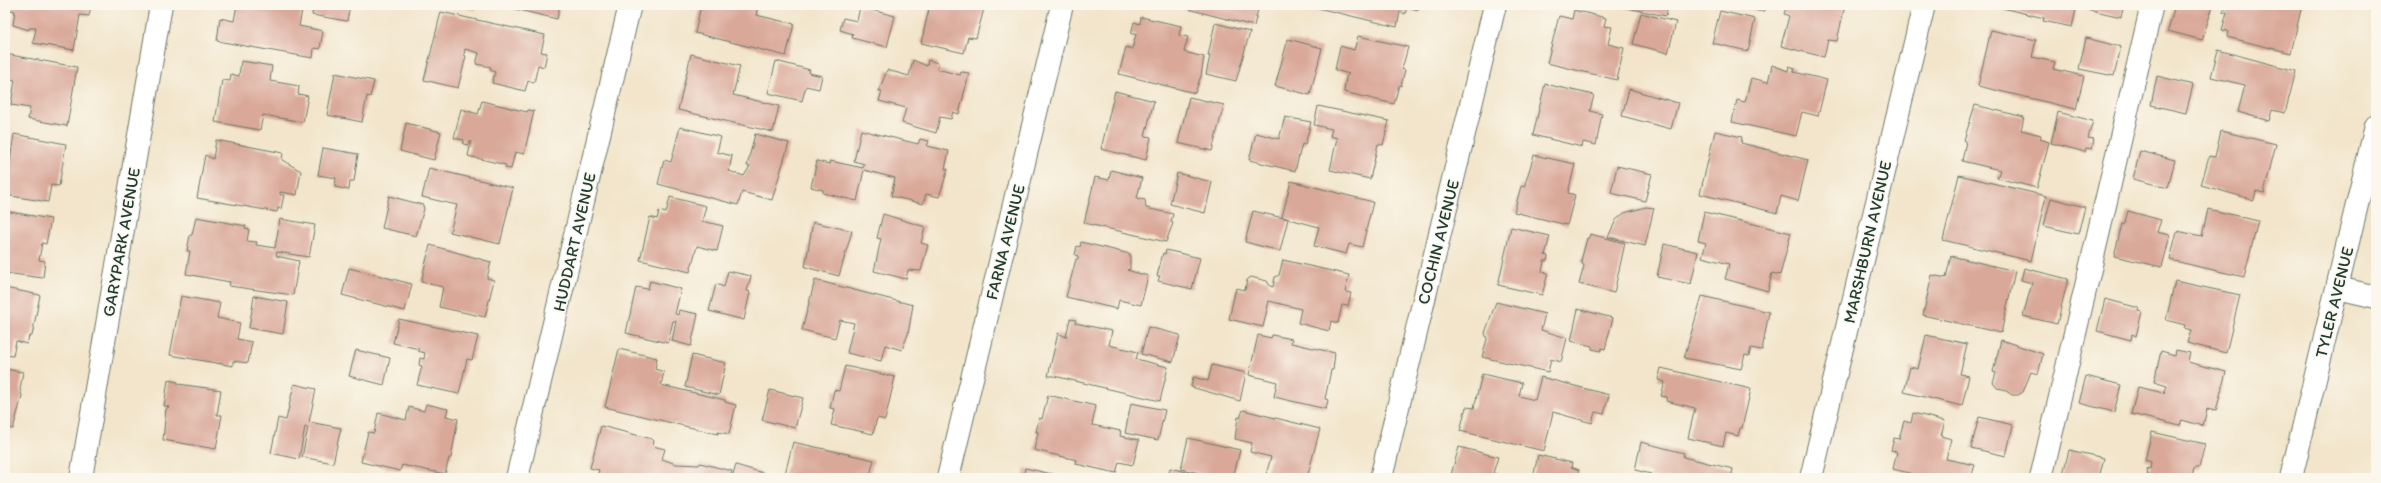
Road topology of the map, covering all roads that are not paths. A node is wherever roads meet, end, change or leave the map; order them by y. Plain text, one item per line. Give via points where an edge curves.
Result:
1 (161, 5) edge
2 (630, 5) edge
3 (1062, 5) edge
4 (1494, 5) edge
5 (1924, 5) edge
6 (2152, 5) edge
7 (2376, 126) edge
8 (2338, 288) junction
9 (2376, 297) edge
10 (81, 478) edge
11 (517, 478) edge
12 (948, 478) edge
13 (1381, 478) edge
14 (1811, 478) edge
15 (2040, 478) edge
16 (2291, 478) edge

1 - 10 street, GARYPARK AVENUE
2 - 11 street, HUDDART AVENUE
3 - 12 street, FARNA AVENUE
4 - 13 street, COCHIN AVENUE
5 - 14 street, MARSHBURN AVENUE
6 - 15 street
7 - 8 street, TYLER AVENUE
8 - 9 street
8 - 16 street, TYLER AVENUE

